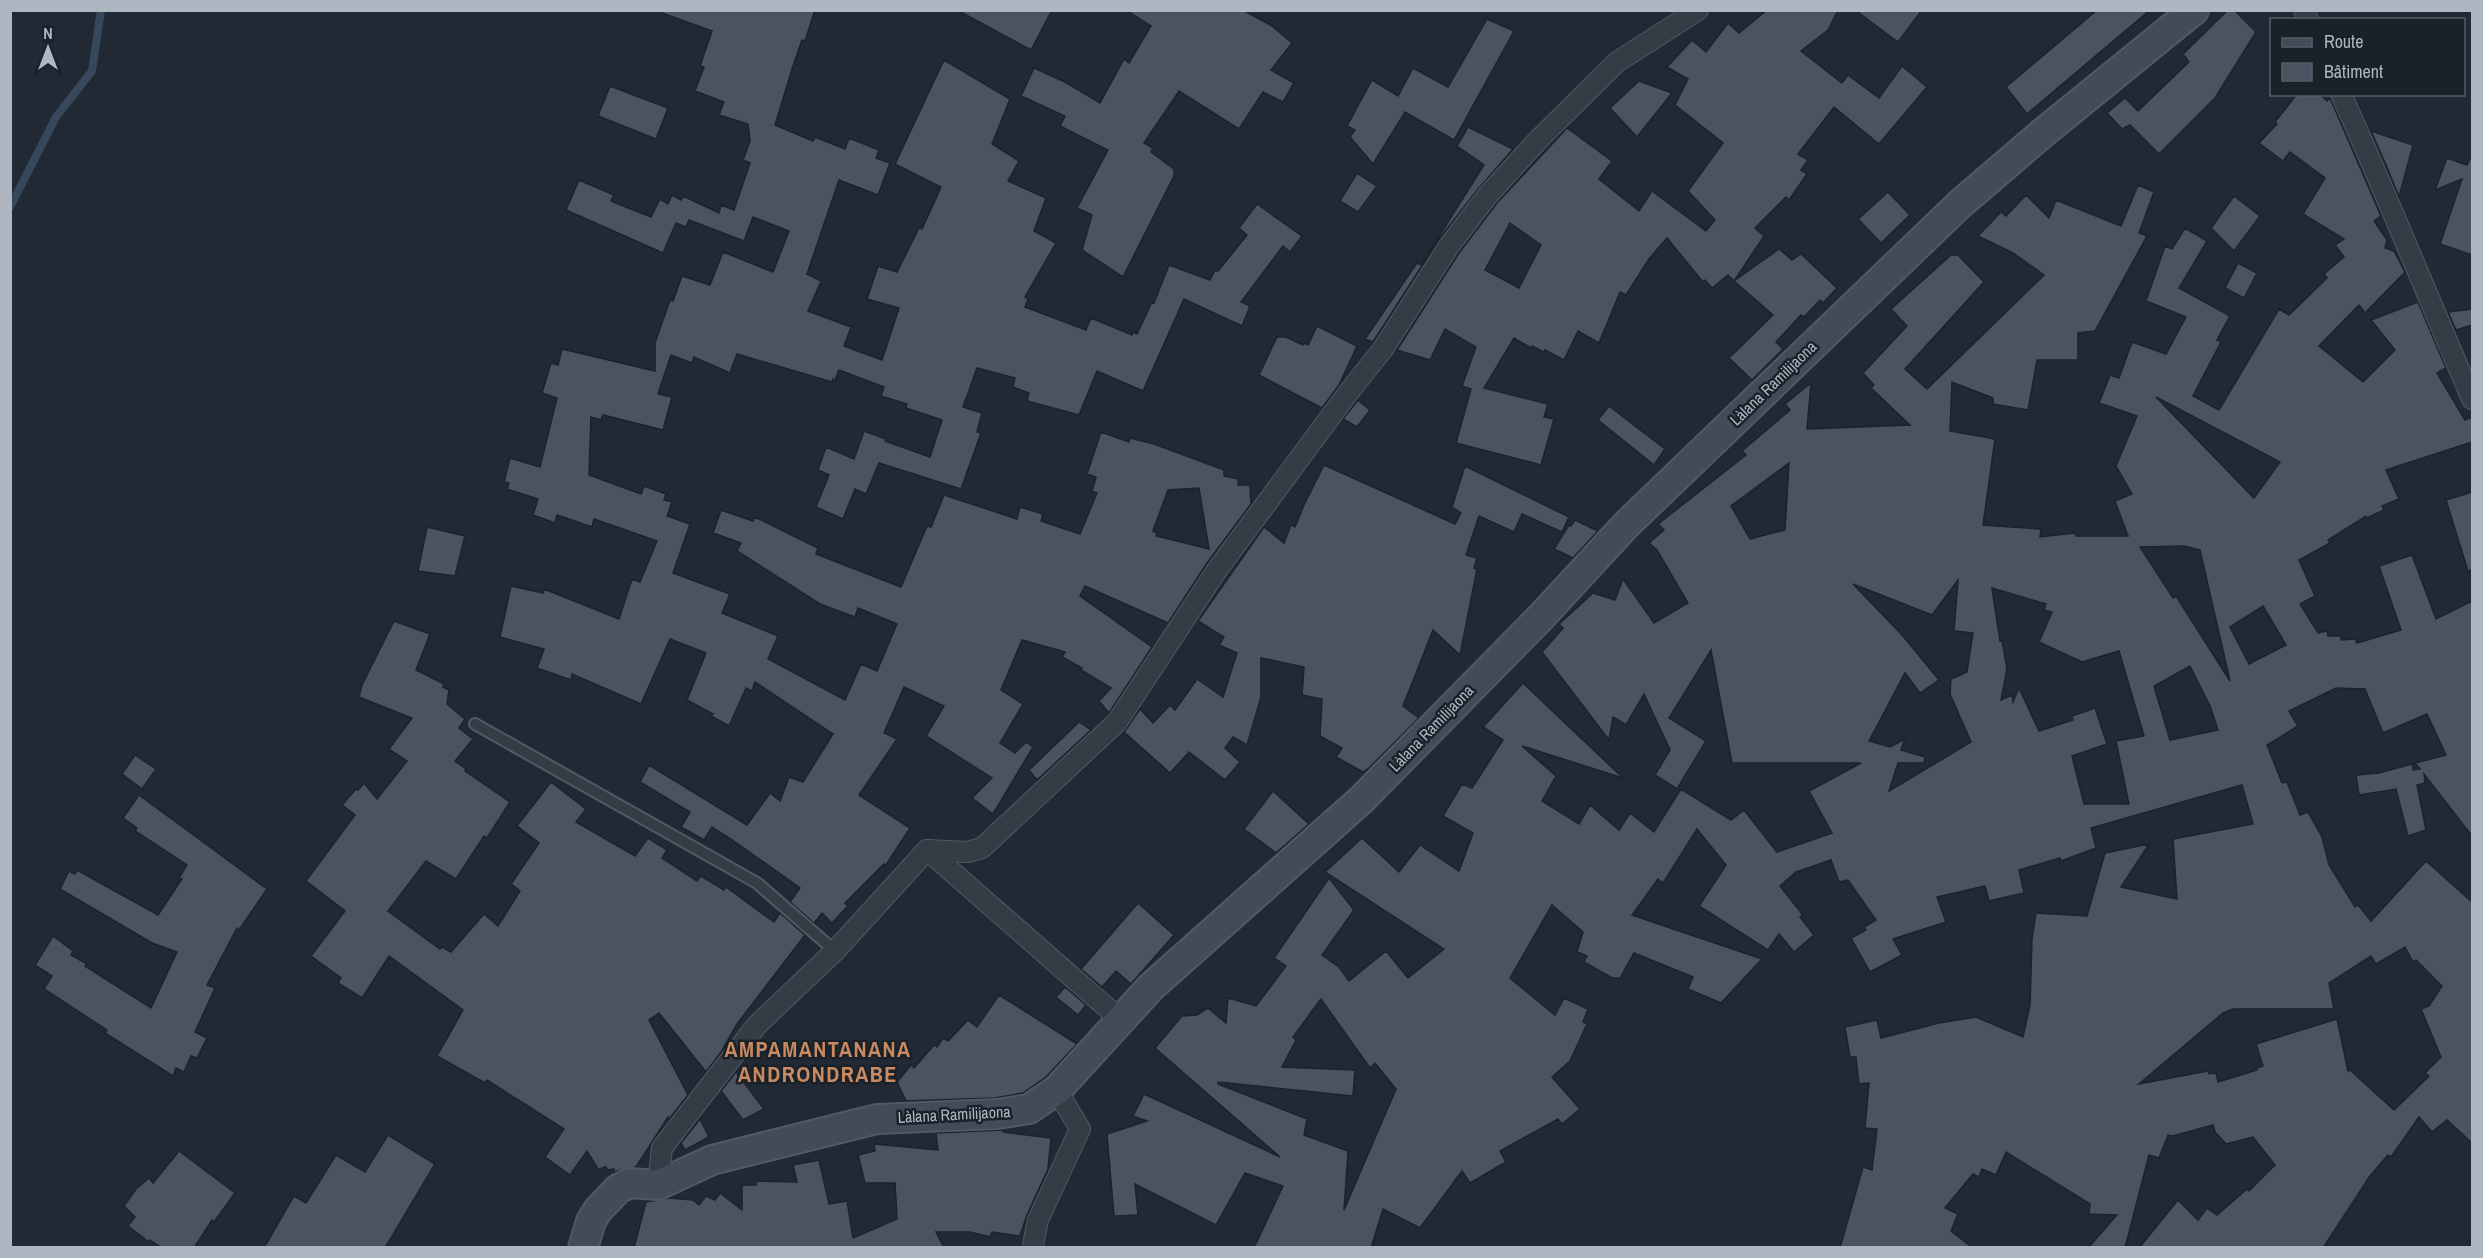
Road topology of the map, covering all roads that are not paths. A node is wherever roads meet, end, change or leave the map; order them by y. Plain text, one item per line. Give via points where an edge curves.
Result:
1 (1698, 10) edge
2 (2194, 10) edge
3 (2342, 96) edge
4 (2472, 399) edge
5 (475, 724) dead end
6 (927, 850) junction
7 (835, 951) junction
8 (1121, 1020) junction
9 (1057, 1090) junction
10 (658, 1185) junction
11 (583, 1248) edge
12 (1035, 1248) edge

1 - 6 street via 1617,62 1488,195 1449,246 1383,349 1216,570 1117,722 982,848 967,852
2 - 8 street, Làlana Ramilijaona via 1960,204 1626,525 1361,800 1151,987
3 - 4 street
5 - 7 lane via 758,883
6 - 7 street
6 - 8 street
7 - 10 street via 758,1025 662,1148
8 - 9 street, Làlana Ramilijaona
9 - 10 street, Làlana Ramilijaona via 1029,1109 877,1119 849,1125 712,1160
9 - 12 street via 1080,1130 1038,1220 1032,1245
10 - 11 street, Làlana Ramilijaona via 630,1183 618,1189 591,1221

